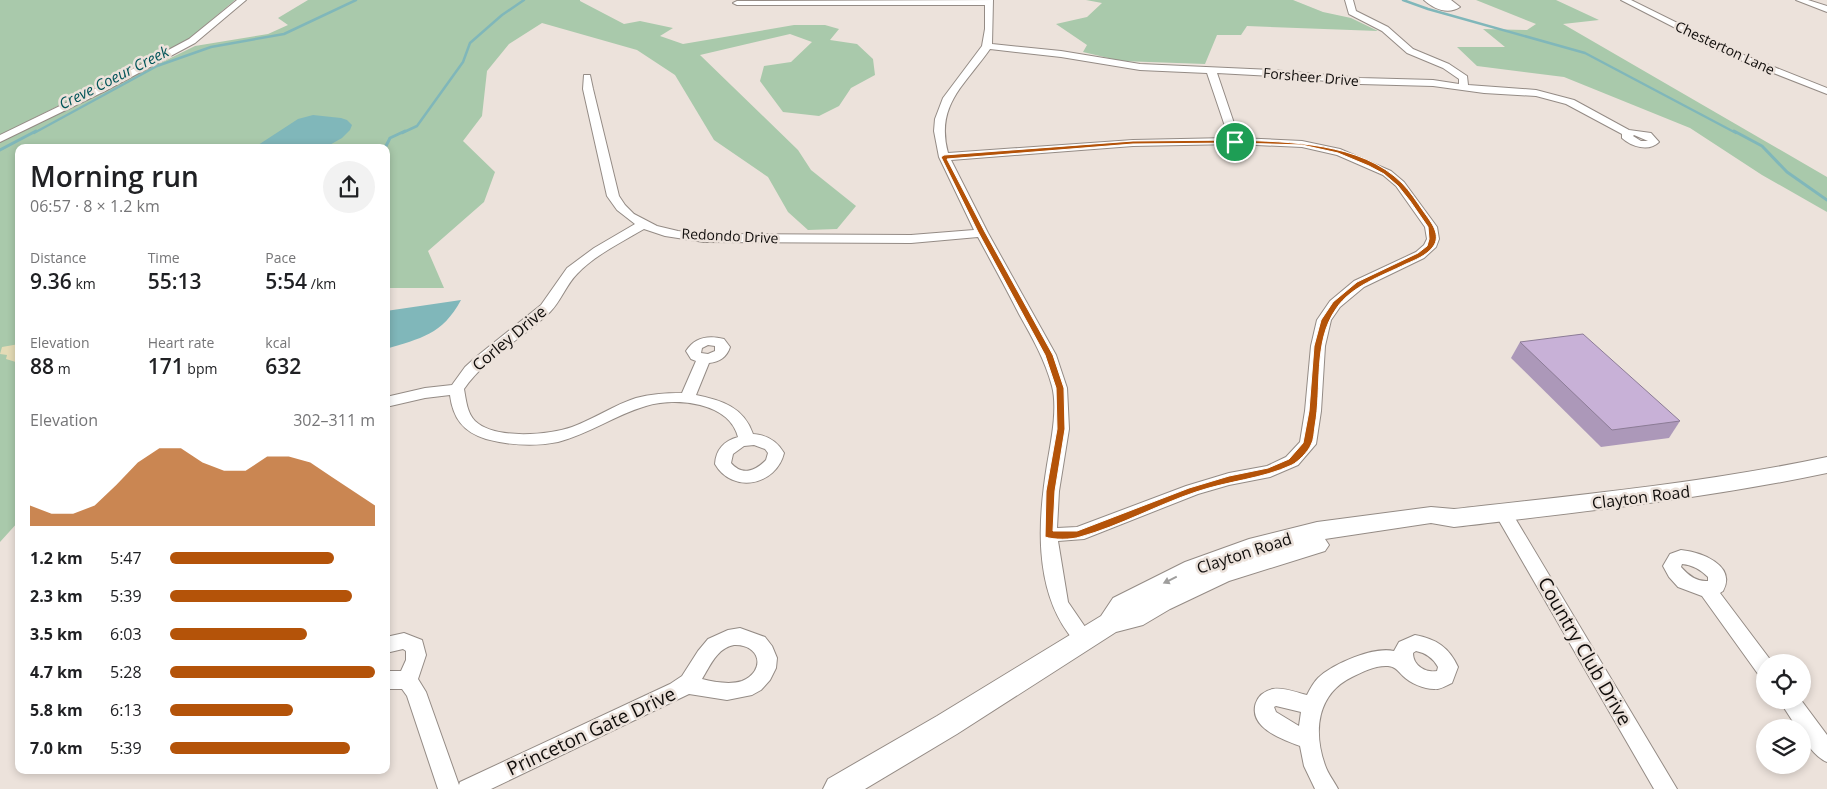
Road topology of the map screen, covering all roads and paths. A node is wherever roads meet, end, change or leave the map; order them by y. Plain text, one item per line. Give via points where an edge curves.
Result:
1 (242, 0) edge
2 (1349, 0) edge
3 (1625, 0) edge
4 (1800, 0) edge
5 (989, 1) edge
6 (736, 3) dead end
7 (1827, 9) edge
8 (987, 46) junction
9 (1211, 70) junction
10 (587, 77) dead end
11 (1463, 87) junction
12 (1827, 90) edge
13 (1628, 133) dead end
14 (0, 139) edge
15 (1235, 142) junction
16 (944, 157) junction
17 (642, 224) junction
18 (982, 232) junction
19 (704, 359) dead end
20 (457, 389) junction
21 (687, 398) junction
22 (390, 401) edge
23 (747, 440) dead end
24 (1827, 465) edge
25 (1504, 512) junction
26 (1048, 535) junction
27 (1708, 589) dead end
28 (1084, 640) junction
29 (390, 645) edge
30 (1756, 656) edge
31 (1403, 662) dead end
32 (390, 680) edge
33 (407, 680) junction
34 (687, 685) dead end
35 (1312, 705) junction
36 (1796, 709) edge
37 (1310, 741) junction
38 (1827, 752) edge
39 (449, 789) edge
40 (468, 789) edge
41 (838, 789) edge
42 (1327, 789) edge
43 (1666, 789) edge

1 - 14 street via 192,41
2 - 11 street via 1352,12 1385,29 1410,51 1454,70 1464,78
3 - 12 street, Chesterton Lane via 1733,54
4 - 7 street
5 - 6 street
5 - 8 street
8 - 9 street, Forsheer Drive via 1140,67
8 - 16 street via 943,106 938,133
9 - 11 street, Forsheer Drive
9 - 15 street
10 - 17 street, Redondo Drive via 613,196 623,211
11 - 13 street, Forsheer Drive via 1524,91 1560,98
15 - 16 street via 1133,143
15 - 26 street via 1302,144 1340,152 1371,164 1400,184 1412,200 1431,227 1433,239 1430,246 1420,255 1353,288 1335,304 1324,320 1318,346 1314,411 1308,444 1292,462 1270,471 1192,490 1078,534
16 - 18 street
17 - 18 street, Redondo Drive via 704,238 911,238
17 - 20 street, Corley Drive via 577,266 546,308 470,370
18 - 26 street via 1049,355 1060,388 1061,429 1050,491
19 - 21 street
20 - 21 street via 461,410 470,426 496,436 526,440 577,431 650,400
20 - 22 street
21 - 23 street via 728,410 738,418
24 - 25 main road, Clayton Road via 1710,488
25 - 28 main road, Clayton Road via 1454,518 1439,527 1332,541 1253,562 1190,587 1134,618 1110,623
25 - 43 street, Country Club Drive
26 - 28 street via 1059,602
27 - 30 street
28 - 41 main road, Clayton Road
29 - 33 street via 404,641 415,646 418,654
31 - 35 street via 1389,658 1350,668 1321,688
32 - 33 street
33 - 39 street via 416,692
34 - 40 street, Princeton Gate Drive
35 - 37 street
35 - 37 street via 1275,697 1264,707 1271,722
36 - 38 street
37 - 42 street via 1313,760

